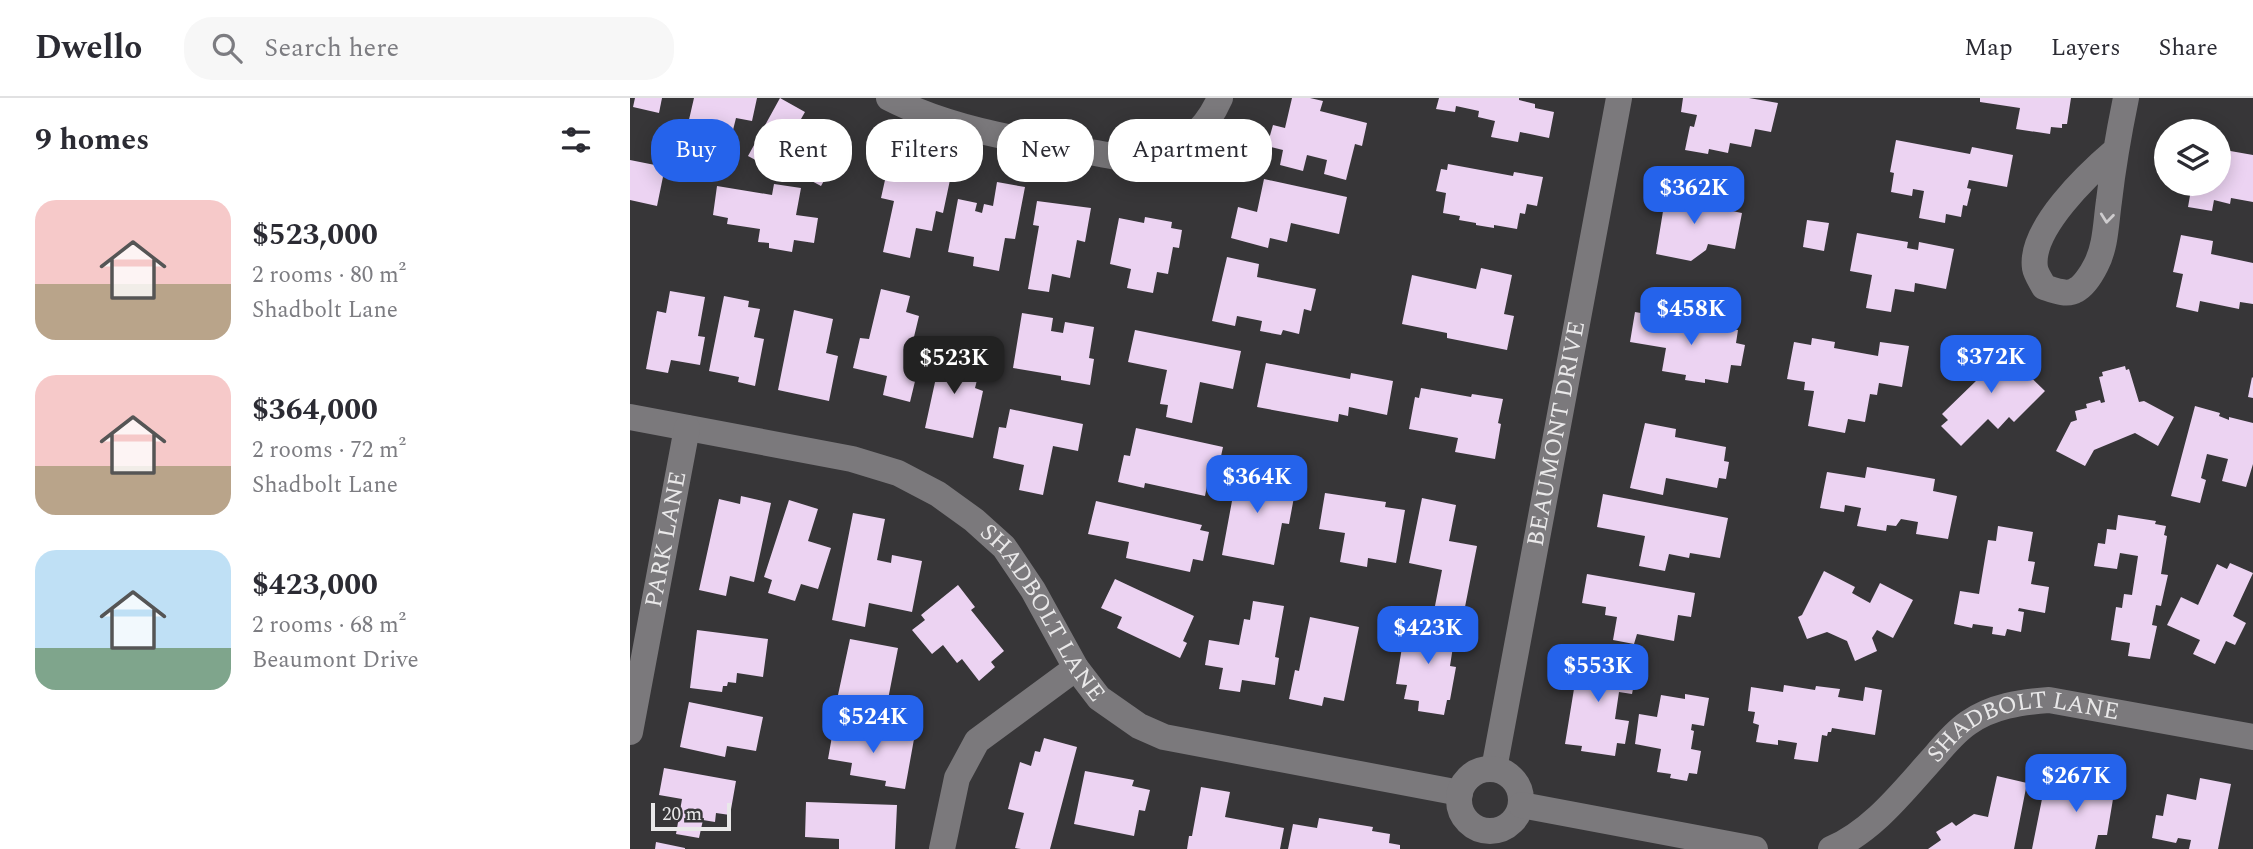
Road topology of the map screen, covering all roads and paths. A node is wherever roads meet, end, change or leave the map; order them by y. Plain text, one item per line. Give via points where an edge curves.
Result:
1 (889, 98) edge
2 (1220, 98) edge
3 (1619, 98) edge
4 (2126, 98) edge
5 (2116, 150) junction
6 (630, 417) edge
7 (687, 428) junction
8 (1076, 668) junction
9 (630, 732) edge
10 (2253, 737) edge
11 (1494, 769) junction
12 (1460, 793) junction
13 (1521, 805) junction
14 (1478, 839) edge
15 (943, 849) edge
16 (1755, 849) edge
17 (1830, 849) edge

1 - 2 street via 981,131 1123,159 1145,159 1167,154 1186,142 1204,127
3 - 11 street, BEAUMONT DRIVE
4 - 5 street
5 -> 5 street via 2097,263 2077,290 2059,292 2044,287 2035,270 2035,252 2046,229 2081,182
6 - 7 street, SHADBOLT LANE
7 - 8 street, SHADBOLT LANE via 852,459 898,473 938,494 1004,547
7 - 9 street, PARK LANE
8 - 12 street, SHADBOLT LANE via 1099,698 1164,737
8 - 15 street via 977,741 957,778
10 - 17 street, SHADBOLT LANE via 2049,700 2020,702 1969,723 1862,832
11 - 12 street via 1476,772
11 - 13 street via 1512,778
12 - 14 street via 1463,816
13 - 14 street via 1507,826
13 - 16 street

